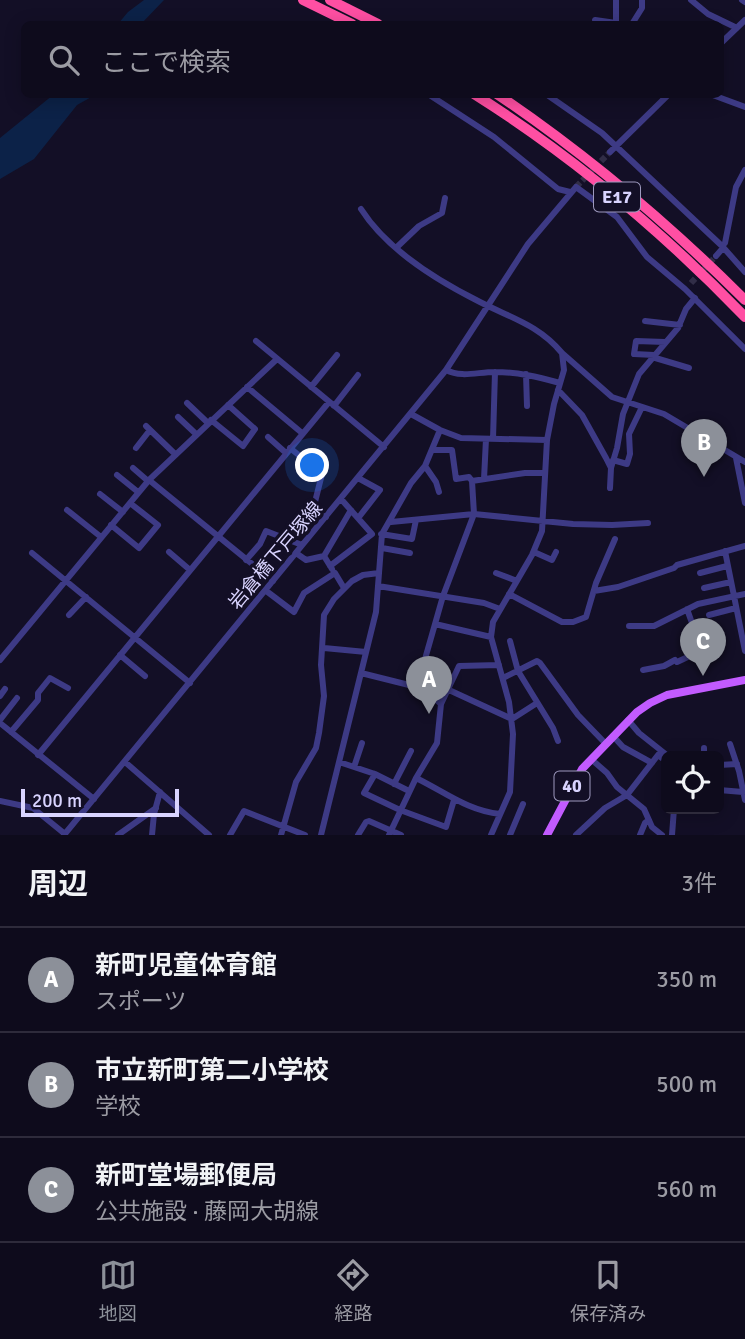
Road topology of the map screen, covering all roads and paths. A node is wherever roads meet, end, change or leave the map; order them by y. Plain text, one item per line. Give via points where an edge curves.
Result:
1 (303, 0) edge
2 (330, 0) edge
3 (616, 0) edge
4 (642, 0) edge
5 (691, 0) edge
6 (595, 20) dead end
7 (745, 20) edge
8 (346, 21) edge
9 (371, 21) edge
10 (600, 21) edge
11 (616, 21) edge
12 (634, 21) edge
13 (722, 21) edge
14 (724, 22) edge
15 (737, 28) junction
16 (724, 40) edge
17 (434, 98) edge
18 (480, 98) edge
19 (503, 98) edge
20 (552, 98) edge
21 (665, 98) edge
22 (721, 98) edge
23 (745, 107) edge
24 (612, 149) junction
25 (745, 170) edge
26 (573, 189) junction
27 (445, 198) dead end
28 (361, 209) dead end
29 (397, 247) junction
30 (722, 247) junction
31 (716, 256) tunnel mouth
32 (745, 272) edge
33 (691, 282) tunnel mouth
34 (685, 289) junction
35 (695, 298) junction
36 (745, 300) edge
37 (487, 305) junction
38 (745, 317) edge
39 (645, 321) dead end
40 (680, 324) junction
41 (256, 341) dead end
42 (665, 342) junction
43 (745, 349) edge
44 (562, 353) junction
45 (337, 355) dead end
46 (653, 356) junction
47 (277, 359) junction
48 (689, 368) dead end
49 (446, 370) junction
50 (495, 372) junction
51 (526, 373) junction
52 (359, 375) dead end
53 (247, 387) junction
54 (311, 387) junction
55 (559, 387) junction
56 (627, 402) junction
57 (187, 403) dead end
58 (331, 404) junction
59 (228, 405) junction
60 (527, 406) dead end
61 (642, 407) junction
62 (411, 414) junction
63 (178, 417) dead end
64 (210, 422) junction
65 (440, 430) junction
66 (302, 433) junction
67 (196, 434) junction
68 (268, 437) dead end
69 (489, 439) junction
70 (547, 440) junction
71 (384, 447) junction
72 (136, 448) dead end
73 (288, 450) junction
74 (432, 450) junction
75 (175, 454) junction
76 (736, 456) junction
77 (613, 460) junction
78 (745, 462) edge
79 (425, 466) junction
80 (134, 468) dead end
81 (611, 468) junction
82 (545, 473) junction
83 (117, 475) dead end
84 (358, 478) junction
85 (149, 480) junction
86 (484, 480) junction
87 (472, 481) junction
88 (610, 488) dead end
89 (138, 492) junction
90 (439, 492) dead end
91 (100, 494) dead end
92 (341, 499) junction
93 (130, 503) junction
94 (745, 503) edge
95 (66, 510) dead end
96 (351, 510) junction
97 (123, 512) junction
98 (474, 514) junction
99 (326, 517) junction
100 (359, 517) junction
101 (416, 520) junction
102 (543, 520) junction
103 (391, 522) junction
104 (648, 523) dead end
105 (111, 525) junction
106 (372, 534) junction
107 (382, 534) junction
108 (101, 537) junction
109 (217, 537) junction
110 (615, 539) dead end
111 (302, 545) junction
112 (745, 547) edge
113 (382, 548) junction
114 (724, 551) junction
115 (169, 552) dead end
116 (534, 552) junction
117 (556, 552) dead end
118 (32, 553) dead end
119 (296, 553) junction
120 (410, 553) dead end
121 (324, 556) junction
122 (246, 560) junction
123 (330, 566) junction
124 (727, 566) junction
125 (190, 570) junction
126 (335, 573) junction
127 (379, 573) junction
128 (496, 573) dead end
129 (700, 573) dead end
130 (67, 580) junction
131 (273, 581) junction
132 (517, 581) junction
133 (731, 582) junction
134 (378, 586) junction
135 (344, 588) junction
136 (704, 588) dead end
137 (265, 590) junction
138 (594, 591) junction
139 (509, 594) junction
140 (745, 594) edge
141 (443, 596) junction
142 (734, 596) junction
143 (86, 597) junction
144 (736, 608) junction
145 (500, 609) junction
146 (687, 609) junction
147 (69, 615) dead end
148 (709, 615) dead end
149 (692, 623) dead end
150 (435, 624) junction
151 (629, 626) dead end
152 (135, 637) junction
153 (491, 637) junction
154 (510, 641) dead end
155 (324, 648) junction
156 (745, 651) edge
157 (366, 652) junction
158 (120, 655) junction
159 (697, 655) dead end
160 (0, 660) edge
161 (499, 665) junction
162 (643, 670) dead end
163 (518, 671) junction
164 (360, 673) junction
165 (145, 676) dead end
166 (503, 678) junction
167 (745, 680) edge
168 (190, 683) junction
169 (417, 687) junction
170 (68, 688) dead end
171 (5, 689) dead end
172 (449, 690) junction
173 (0, 696) edge
174 (17, 698) dead end
175 (441, 704) junction
176 (537, 704) junction
177 (512, 719) junction
178 (628, 720) junction
179 (0, 722) edge
180 (11, 732) junction
181 (613, 736) junction
182 (558, 741) dead end
183 (362, 743) dead end
184 (605, 743) junction
185 (730, 744) dead end
186 (411, 751) dead end
187 (661, 753) edge
188 (38, 755) junction
189 (661, 756) edge
190 (591, 759) junction
191 (125, 762) junction
192 (339, 762) junction
193 (652, 764) junction
194 (737, 764) junction
195 (405, 765) junction
196 (724, 765) edge
197 (354, 766) junction
198 (375, 774) junction
199 (418, 775) junction
200 (394, 784) junction
201 (410, 791) junction
202 (724, 791) edge
203 (160, 792) junction
204 (627, 795) junction
205 (744, 795) edge
206 (94, 799) junction
207 (454, 800) junction
208 (0, 801) edge
209 (523, 804) dead end
210 (156, 808) junction
211 (400, 810) junction
212 (500, 814) junction
213 (674, 814) edge
214 (649, 820) junction
215 (284, 825) junction
216 (389, 833) edge
217 (64, 834) edge
218 (492, 834) edge
219 (118, 835) edge
220 (152, 835) edge
221 (209, 835) edge
222 (230, 835) edge
223 (281, 835) edge
224 (305, 835) edge
225 (321, 835) edge
226 (358, 835) edge
227 (401, 835) edge
228 (510, 835) edge
229 (547, 835) edge
230 (576, 835) edge
231 (640, 835) edge
232 (663, 835) edge
233 (672, 835) edge

1 - 8 highway
2 - 9 highway
3 - 11 street
4 - 12 street
5 - 13 street
6 - 10 street
7 - 15 street
14 - 15 street
15 - 16 street
17 - 26 street via 494,137 558,189
18 - 38 highway, E17 via 626,205
19 - 36 highway, E17 via 605,172
20 - 24 street via 602,134
21 - 24 street
22 - 23 street
24 - 30 street
25 - 30 street via 736,187
26 - 34 street via 617,217 647,257
26 - 37 street, 岩倉橋下戸塚線 via 527,244
27 - 29 street via 442,213
28 - 29 street
29 - 37 street via 433,275
30 - 31 street
30 - 32 street
33 - 34 street
34 - 35 street
35 - 40 street
35 - 43 street
37 - 44 street via 522,320
37 - 49 street, 岩倉橋下戸塚線
39 - 40 street
40 - 42 street
41 - 47 street
42 - 46 street
42 - 46 street via 636,341 634,354
44 - 55 street
44 - 56 street via 612,397
45 - 54 street
46 - 48 street
46 - 56 street
47 - 53 street
47 - 54 street
49 - 50 street via 463,375
49 - 62 street, 岩倉橋下戸塚線
50 - 51 street
50 - 69 street
51 - 55 street
51 - 60 street
52 - 58 street
53 - 59 street
53 - 66 street
54 - 58 street
55 - 70 street
55 - 81 street via 582,415
56 - 61 street
56 - 77 street
57 - 64 street
58 - 66 street
58 - 71 street
59 - 64 street
59 - 64 street via 256,429 243,446
61 - 76 street via 667,415
61 - 77 street via 629,435 626,464
62 - 65 street
62 - 71 street, 岩倉橋下戸塚線
63 - 67 street
64 - 67 street
65 - 69 street via 461,438
65 - 74 street
66 - 73 street
67 - 75 street
68 - 73 street
69 - 70 street
69 - 86 street
70 - 82 street
71 - 84 street, 岩倉橋下戸塚線
72 - 75 street via 148,428
73 - 99 street via 321,474 313,510
73 - 109 street
74 - 79 street
74 - 87 street via 452,450 456,479 469,477
75 - 85 street
76 - 78 street
76 - 94 street
77 - 81 street
79 - 90 street
79 - 103 street via 411,482
80 - 85 street
81 - 88 street
82 - 86 street
82 - 102 street
83 - 89 street
84 - 92 street, 岩倉橋下戸塚線
84 - 100 street via 380,490
85 - 89 street
85 - 109 street
86 - 87 street
87 - 98 street
89 - 93 street
91 - 97 street
92 - 96 street
92 - 99 street, 岩倉橋下戸塚線
93 - 97 street
93 - 105 street via 158,525 139,548
95 - 108 street
96 - 100 street
96 - 121 street
97 - 105 street
98 - 101 street
98 - 102 street
98 - 141 street
99 - 111 street, 岩倉橋下戸塚線
100 - 106 street
101 - 103 street
101 - 107 street via 412,539
102 - 104 street via 612,526
102 - 116 street
103 - 107 street
105 - 108 street
106 - 107 street
106 - 123 street
107 - 113 street
108 - 130 street
109 - 122 street
109 - 125 street
110 - 138 street
111 - 119 street, 岩倉橋下戸塚線
111 - 122 street via 266,531
112 - 114 street
113 - 120 street
113 - 127 street
114 - 124 street
114 - 138 street
115 - 125 street
116 - 117 street via 552,560
116 - 132 street
118 - 130 street
119 - 121 street via 306,560
119 - 131 street, 岩倉橋下戸塚線
121 - 123 street
122 - 131 street
123 - 126 street
124 - 129 street
124 - 133 street
125 - 152 street
126 - 135 street
126 - 137 street via 304,593 293,612
127 - 134 street
127 - 135 street via 363,575
128 - 132 street
130 - 143 street
130 - 160 street
131 - 137 street, 岩倉橋下戸塚線
132 - 139 street
133 - 136 street
133 - 142 street
134 - 141 street
134 - 157 street
135 - 155 street via 324,615
137 - 168 street, 岩倉橋下戸塚線
138 - 139 street via 586,617 573,622 562,622
139 - 145 street
140 - 142 street
141 - 145 street
141 - 150 street
142 - 144 street
142 - 146 street
143 - 147 street
143 - 152 street
144 - 148 street
144 - 156 street
145 - 153 street
146 - 149 street
146 - 151 street via 654,626
150 - 153 street
150 - 169 street
152 - 158 street
152 - 168 street
153 - 161 street
154 - 163 street
155 - 157 street
155 - 215 street via 324,696 316,748 296,782
157 - 164 street
158 - 165 street
158 - 188 street
159 - 162 street
161 - 166 street
161 - 172 street via 459,666
163 - 166 street
163 - 176 street
163 - 184 street via 540,663
164 - 169 street
164 - 192 street
166 - 177 street
167 - 178 main road, 40 via 659,698
168 - 191 street, 岩倉橋下戸塚線
169 - 175 street
170 - 180 street via 50,678
171 - 173 street
172 - 175 street
172 - 177 street
174 - 179 street
175 - 199 street via 437,743
176 - 177 street
176 - 182 street
177 - 212 street via 511,785
178 - 181 main road, 40
178 - 187 street
179 - 180 street
180 - 188 street
181 - 184 main road, 40
181 - 193 street
183 - 197 street
184 - 190 main road, 40
185 - 194 street
186 - 195 street
188 - 206 street
189 - 193 street
190 - 204 street
190 - 229 main road, 40
191 - 203 street
191 - 206 street, 岩倉橋下戸塚線
192 - 197 street
192 - 225 street
193 - 204 street
194 - 196 street
194 - 205 street
195 - 199 street
195 - 200 street
197 - 198 street
198 - 200 street
198 - 211 street via 364,793
199 - 201 street
199 - 207 street
200 - 201 street
201 - 211 street
202 - 205 street
203 - 210 street
203 - 221 street
204 - 214 street via 644,808
204 - 230 street
206 - 217 street, 岩倉橋下戸塚線
207 - 211 street via 446,827
207 - 212 street
208 - 217 street via 33,808
209 - 228 street
210 - 219 street
210 - 220 street
211 - 216 street
212 - 218 street
213 - 233 street
214 - 231 street
214 - 232 street
215 - 222 street via 244,811
215 - 223 street
215 - 224 street
216 - 226 street via 369,821
216 - 227 street

